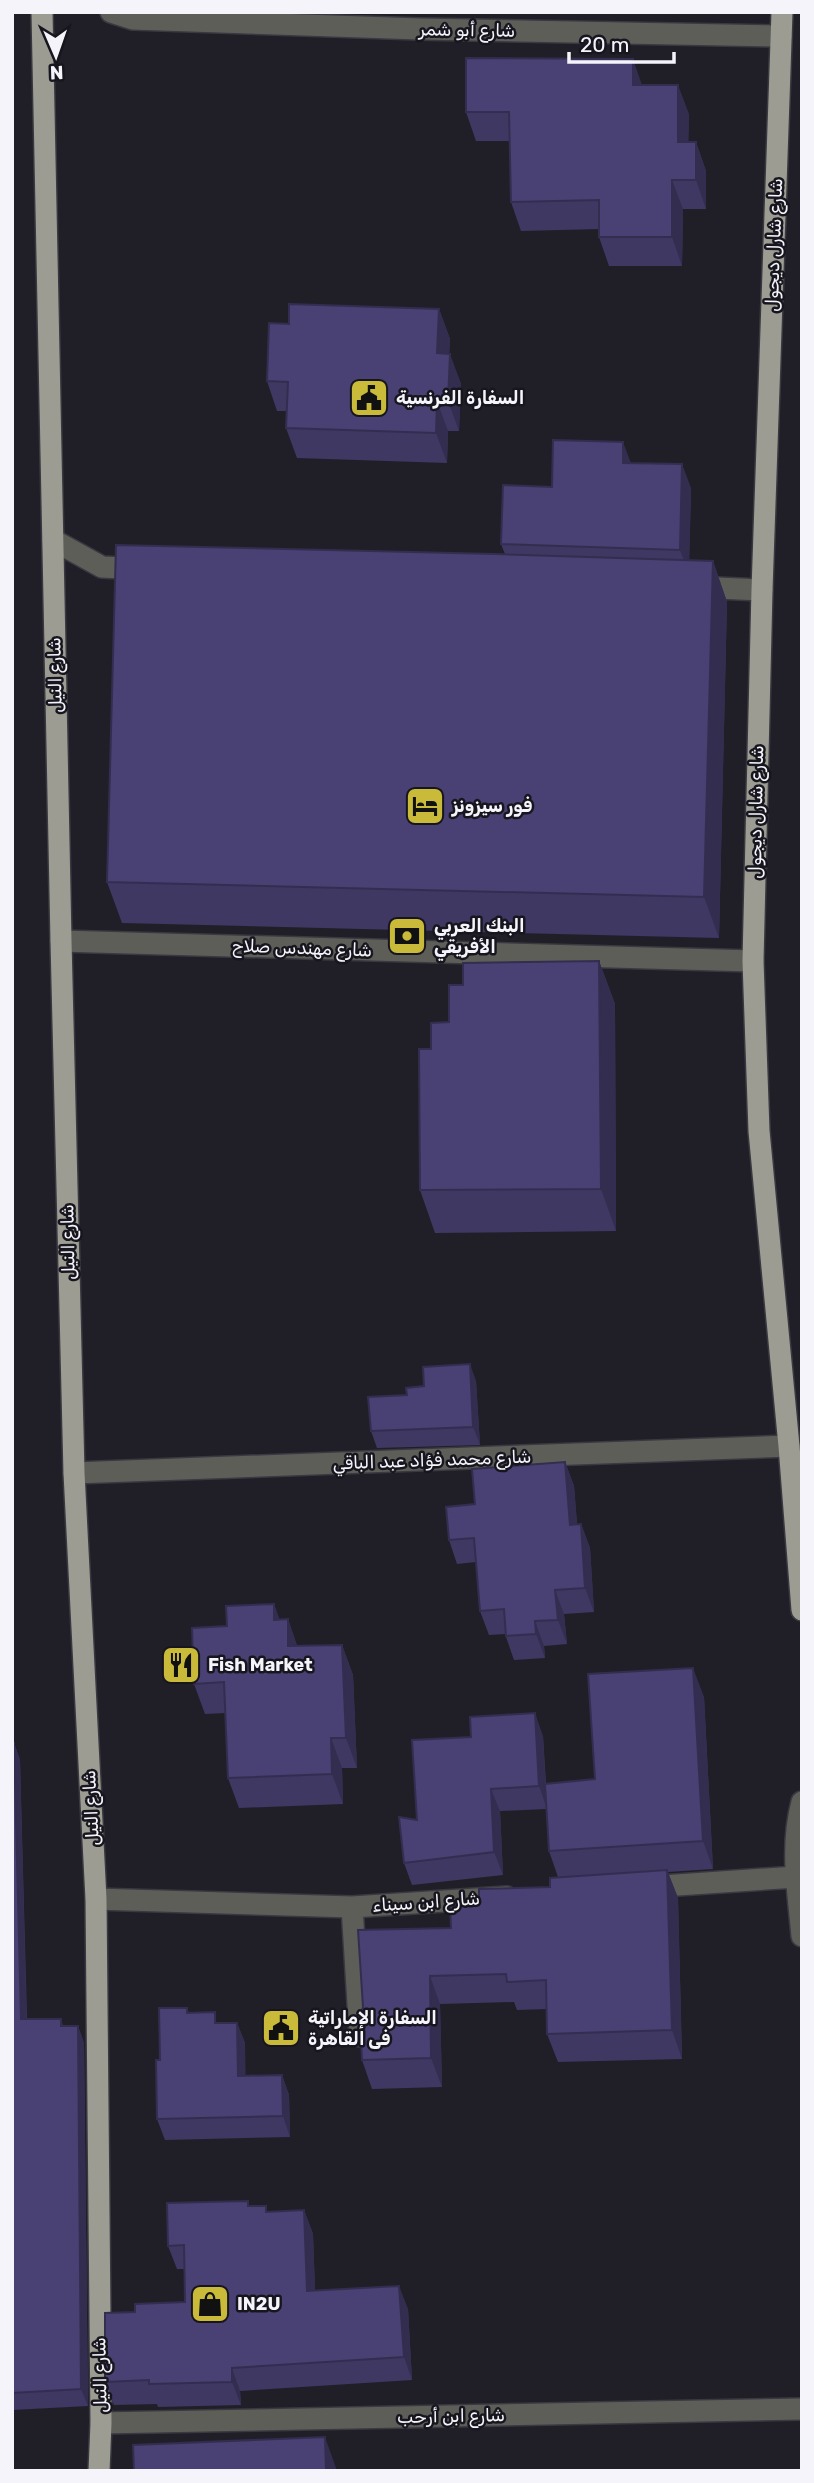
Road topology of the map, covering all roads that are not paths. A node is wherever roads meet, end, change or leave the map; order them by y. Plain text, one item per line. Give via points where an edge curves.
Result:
1 (42, 12) edge
2 (111, 12) edge
3 (782, 12) edge
4 (781, 36) junction
5 (53, 540) junction
6 (170, 569) edge
7 (679, 587) edge
8 (762, 590) junction
9 (61, 942) junction
10 (753, 961) junction
11 (789, 1446) junction
12 (74, 1473) junction
13 (802, 1610) edge
14 (802, 1802) edge
15 (796, 1877) junction
16 (625, 1889) edge
17 (530, 1895) edge
18 (96, 1899) junction
19 (352, 1907) junction
20 (802, 1936) edge
21 (359, 2036) edge
22 (802, 2409) edge
23 (101, 2423) junction
24 (99, 2471) edge

1 - 5 main road, شارع النيل
2 - 4 street, شارع أبو شمر via 160,20
3 - 4 main road, شارع شارل ديجول
4 - 8 main road, شارع شارل ديجول
5 - 6 street via 102,567
5 - 9 main road, شارع النيل
7 - 8 street
8 - 10 main road, شارع شارل ديجول
9 - 10 street, شارع مهندس صلاح
9 - 12 main road, شارع النيل
10 - 11 main road, شارع شارل ديجول via 759,1131
11 - 12 street, شارع محمد فؤاد عبد الباقي
11 - 13 main road, شارع شارل ديجول
12 - 18 main road, شارع النيل
14 - 15 street via 796,1823
15 - 16 street
15 - 20 street
17 - 19 street, شارع ابن سيناء
18 - 19 street, شارع ابن سيناء
18 - 23 main road, شارع النيل
19 - 21 street
22 - 23 street, شارع ابن أرحب
23 - 24 main road, شارع النيل

